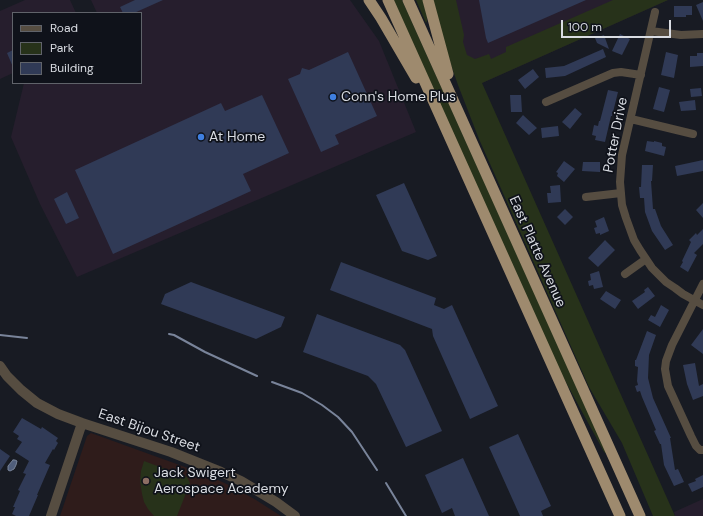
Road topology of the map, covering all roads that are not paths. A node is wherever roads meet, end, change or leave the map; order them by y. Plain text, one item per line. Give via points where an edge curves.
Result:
1 (369, 0) edge
2 (388, 0) edge
3 (408, 0) edge
4 (428, 0) edge
5 (433, 0) edge
6 (656, 12) dead end
7 (433, 22) junction
8 (651, 31) junction
9 (703, 34) edge
10 (641, 75) junction
11 (546, 102) dead end
12 (438, 111) junction
13 (460, 115) junction
14 (631, 119) junction
15 (693, 134) dead end
16 (621, 193) junction
17 (586, 197) dead end
18 (646, 259) junction
19 (624, 274) dead end
20 (703, 284) edge
21 (694, 301) junction
22 (703, 305) edge
23 (0, 366) edge
24 (82, 423) junction
25 (703, 450) edge
26 (51, 516) edge
27 (295, 516) edge
28 (620, 516) edge
29 (640, 516) edge

1 - 12 highway
2 - 12 highway
3 - 13 highway, East Platte Avenue
4 - 7 highway
5 - 7 highway
6 - 8 street, Potter Drive
7 - 13 highway
8 - 9 street via 681,36
8 - 10 street, Potter Drive
10 - 11 street via 613,73
10 - 14 street, Potter Drive
12 - 28 highway
13 - 29 highway, East Platte Avenue
14 - 15 street
14 - 16 street, Potter Drive via 621,162
16 - 17 street
16 - 18 street, Potter Drive via 630,230
18 - 19 street
18 - 21 street, Potter Drive via 666,282
20 - 21 street
21 - 22 street, Potter Drive
21 - 25 street via 672,345 665,369 668,386 691,436 696,446
23 - 24 street, East Bijou Street via 20,390 37,403
24 - 26 street
24 - 27 street, East Bijou Street via 202,463 241,481

